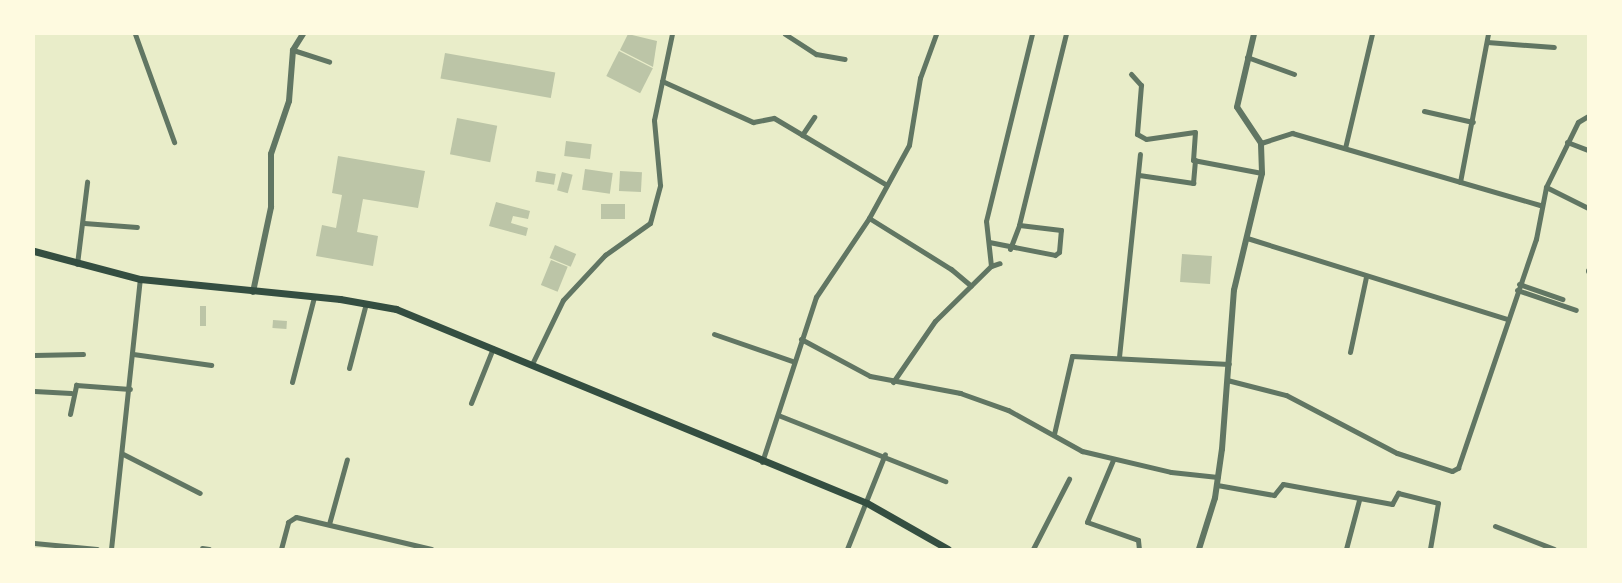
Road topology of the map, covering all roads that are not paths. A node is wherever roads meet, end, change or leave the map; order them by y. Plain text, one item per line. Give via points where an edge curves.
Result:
1 (135, 34) edge
2 (303, 34) edge
3 (672, 34) edge
4 (785, 34) edge
5 (936, 34) edge
6 (1032, 34) edge
7 (1066, 34) edge
8 (1254, 34) edge
9 (1372, 34) edge
10 (1488, 34) edge
11 (1487, 42) junction
12 (1554, 47) dead end
13 (293, 50) junction
14 (1247, 57) junction
15 (846, 59) dead end
16 (329, 62) dead end
17 (1131, 74) dead end
18 (1294, 74) dead end
19 (662, 81) junction
20 (1424, 111) dead end
21 (1588, 116) edge
22 (814, 117) dead end
23 (1473, 122) junction
24 (802, 135) junction
25 (174, 142) dead end
26 (1568, 142) junction
27 (1261, 143) junction
28 (1345, 148) junction
29 (1588, 150) edge
30 (1140, 154) dead end
31 (1194, 160) junction
32 (1262, 173) junction
33 (1138, 175) junction
34 (87, 182) dead end
35 (1460, 182) junction
36 (887, 185) junction
37 (1546, 187) junction
38 (1540, 205) junction
39 (1588, 208) edge
40 (869, 218) junction
41 (84, 223) junction
42 (1019, 224) junction
43 (138, 227) dead end
44 (1247, 238) junction
45 (989, 242) junction
46 (1010, 248) junction
47 (34, 251) edge
48 (1000, 263) dead end
49 (77, 264) junction
50 (991, 266) junction
51 (1366, 277) junction
52 (140, 279) junction
53 (971, 286) junction
54 (1518, 287) junction
55 (253, 292) junction
56 (314, 297) junction
57 (1562, 300) dead end
58 (366, 303) junction
59 (1576, 310) dead end
60 (1507, 319) junction
61 (714, 334) dead end
62 (801, 339) junction
63 (493, 348) junction
64 (1350, 352) dead end
65 (82, 354) dead end
66 (133, 354) junction
67 (34, 355) edge
68 (1119, 357) junction
69 (792, 361) junction
70 (532, 364) junction
71 (1229, 364) junction
72 (211, 365) dead end
73 (349, 368) dead end
74 (1227, 380) junction
75 (292, 382) dead end
76 (893, 382) junction
77 (130, 389) junction
78 (34, 391) edge
79 (71, 393) junction
80 (472, 403) dead end
81 (70, 414) dead end
82 (778, 415) junction
83 (1054, 434) junction
84 (123, 454) junction
85 (884, 454) junction
86 (347, 459) dead end
87 (1113, 460) junction
88 (762, 462) junction
89 (1218, 477) junction
90 (1069, 479) dead end
91 (946, 481) dead end
92 (1217, 485) junction
93 (200, 492) dead end
94 (1359, 500) dead end
95 (867, 503) junction
96 (329, 524) junction
97 (1495, 526) dead end
98 (34, 543) edge
99 (202, 548) dead end
100 (96, 549) edge
101 (111, 549) edge
102 (209, 549) edge
103 (281, 549) edge
104 (431, 549) edge
105 (847, 549) edge
106 (948, 549) edge
107 (1033, 549) edge
108 (1139, 549) edge
109 (1199, 549) edge
110 (1346, 549) edge
111 (1430, 549) edge
112 (1554, 549) edge

1 - 25 street
2 - 13 street
3 - 19 street
4 - 15 street via 816,54
5 - 36 street via 920,78 909,145
6 - 45 street via 990,198 986,221
7 - 42 street
8 - 14 street
9 - 28 street
10 - 11 street
11 - 12 street
11 - 23 street
13 - 16 street
13 - 55 street via 289,101 271,154 271,207
14 - 18 street
14 - 27 street via 1237,107 1241,119
17 - 31 street via 1141,85 1135,132 1146,139 1195,132
19 - 24 street via 752,122 774,118
19 - 70 street via 654,124 660,185 650,223 605,255 563,300
20 - 23 street
21 - 26 street via 1582,116
22 - 24 street
23 - 35 street
24 - 36 street
26 - 29 street
26 - 37 street
27 - 28 street via 1292,133
27 - 32 street
28 - 35 street
30 - 33 street
31 - 32 street
31 - 33 street via 1192,183
32 - 44 street
33 - 68 street
34 - 41 street
35 - 38 street
36 - 40 street
37 - 38 street
37 - 39 street
38 - 54 street via 1538,231
40 - 53 street via 952,269
40 - 62 street via 818,292
41 - 43 street
41 - 49 street
42 - 46 street
42 - 46 street via 1061,230 1059,252 1055,255
44 - 51 street
44 - 71 street via 1234,290
45 - 46 street
45 - 50 street
47 - 49 main road
48 - 50 street
49 - 52 main road
50 - 53 street
51 - 60 street
51 - 64 street
52 - 55 main road
52 - 66 street
53 - 76 street via 935,321
54 - 57 street
54 - 59 street
54 - 60 street
55 - 56 main road
56 - 58 main road
56 - 75 street
58 - 63 main road via 396,309
58 - 73 street
60 - 74 street via 1461,465 1452,471 1397,453 1286,396
61 - 69 street
62 - 69 street
62 - 76 street via 870,376
63 - 70 main road
63 - 80 street
65 - 67 street
66 - 72 street
66 - 77 street
68 - 71 street
68 - 83 street via 1070,358
69 - 82 street
70 - 88 main road
71 - 74 street
74 - 89 street
76 - 83 street via 960,393
77 - 79 street via 78,385
77 - 84 street
78 - 79 street
79 - 81 street
82 - 85 street
82 - 88 street
83 - 87 street via 1082,451
84 - 93 street
84 - 101 street
85 - 91 street
85 - 95 street
86 - 96 street
87 - 89 street
87 - 108 street via 1088,522 1138,540
88 - 95 main road
89 - 92 street
90 - 107 street
92 - 109 street
92 - 111 street via 1274,495 1283,484 1392,504 1398,493 1438,503
94 - 110 street
95 - 105 street
95 - 106 main road
96 - 103 street via 300,517 288,522
96 - 104 street
97 - 112 street
98 - 100 street
99 - 102 street

